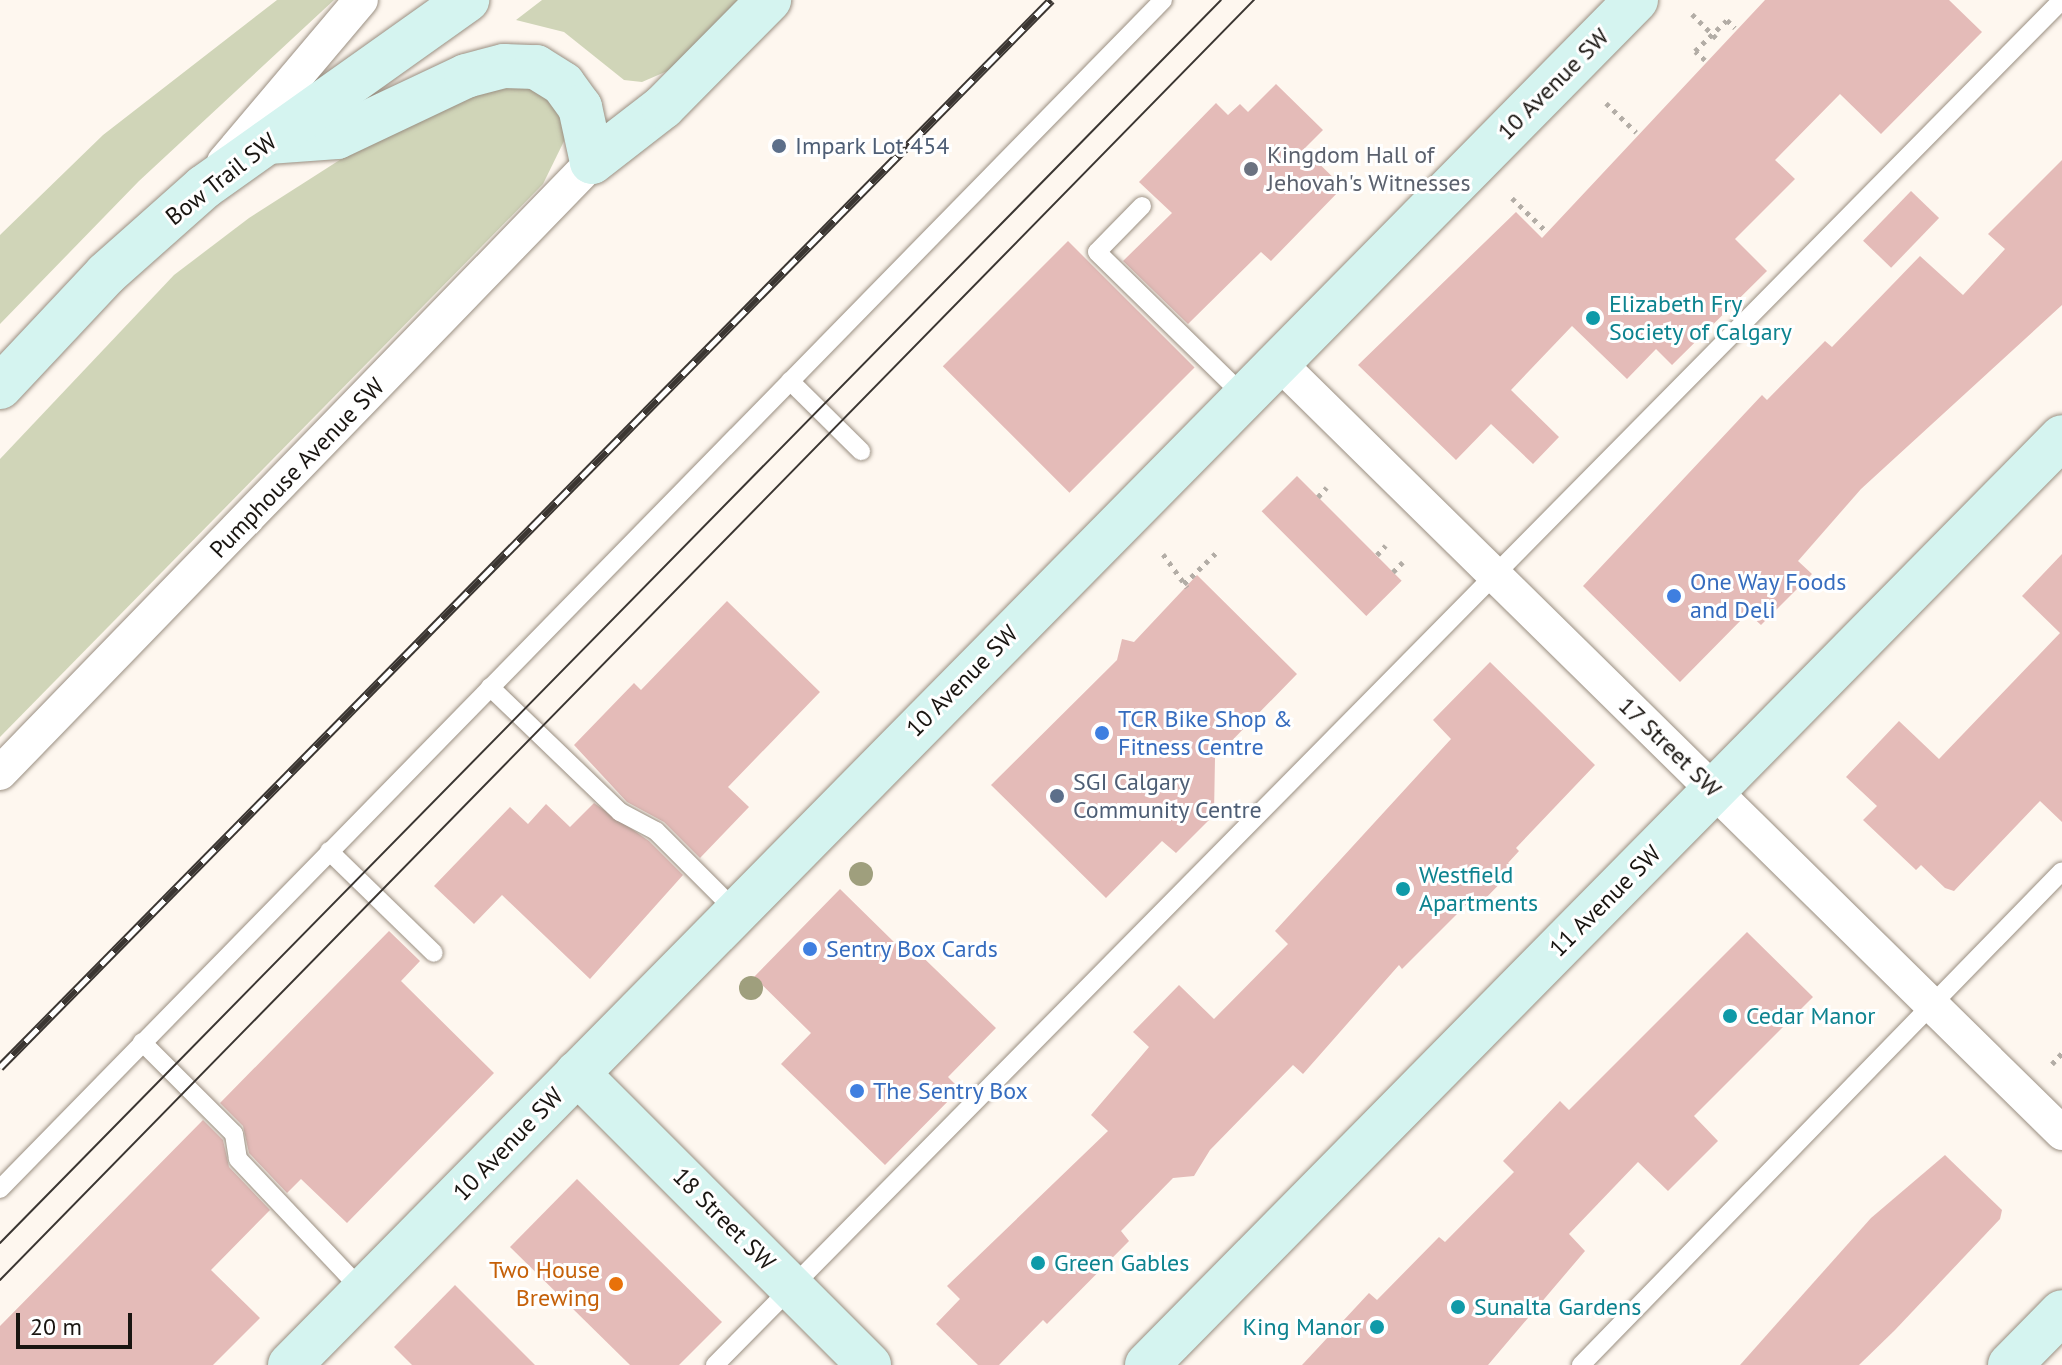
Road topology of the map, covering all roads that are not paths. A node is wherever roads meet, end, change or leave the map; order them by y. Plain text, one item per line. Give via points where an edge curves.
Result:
1 (361, 0) edge
2 (467, 0) edge
3 (769, 0) edge
4 (1163, 0) edge
5 (1636, 0) edge
6 (2062, 0) edge
7 (268, 142) junction
8 (592, 162) junction
9 (204, 187) junction
10 (1142, 206) dead end
11 (1277, 361) junction
12 (790, 381) junction
13 (0, 387) edge
14 (1243, 395) junction
15 (2062, 437) edge
16 (861, 451) dead end
17 (1491, 573) junction
18 (490, 687) junction
19 (0, 773) edge
20 (1715, 791) junction
21 (329, 851) junction
22 (2062, 871) edge
23 (736, 911) junction
24 (434, 953) dead end
25 (1933, 1007) junction
26 (142, 1042) junction
27 (577, 1073) junction
28 (2062, 1133) edge
29 (0, 1189) edge
30 (792, 1286) junction
31 (363, 1291) junction
32 (2062, 1312) edge
33 (290, 1365) edge
34 (715, 1365) edge
35 (869, 1365) edge
36 (1147, 1365) edge
37 (1581, 1365) edge
38 (2010, 1365) edge

1 - 9 street
2 - 7 main road, Bow Trail SW
3 - 8 main road via 663,107
4 - 12 lane
5 - 11 main road, 10 Avenue SW
6 - 17 lane
7 - 8 main road via 337,137 466,76 504,66 536,67 563,84 580,107
7 - 9 main road, Bow Trail SW
8 - 19 street, Pumphouse Avenue SW
9 - 13 main road, Bow Trail SW via 106,274
10 - 14 lane via 1097,252
11 - 14 main road, 10 Avenue SW
11 - 17 street, 17 Street SW
12 - 16 lane
12 - 18 lane
14 - 23 main road, 10 Avenue SW
15 - 20 main road, 11 Avenue SW
17 - 20 street, 17 Street SW
17 - 30 lane
18 - 21 lane
18 - 23 lane via 620,812 656,831
20 - 25 street, 17 Street SW
20 - 36 main road, 11 Avenue SW
21 - 24 lane
21 - 26 lane
22 - 25 lane
23 - 27 main road, 10 Avenue SW
25 - 28 street, 17 Street SW
25 - 37 lane
26 - 29 lane
26 - 31 lane via 234,1134 238,1159
27 - 30 main road, 18 Street SW
27 - 31 main road, 10 Avenue SW
30 - 34 lane
30 - 35 main road, 18 Street SW
31 - 33 main road, 10 Avenue SW
32 - 38 main road

